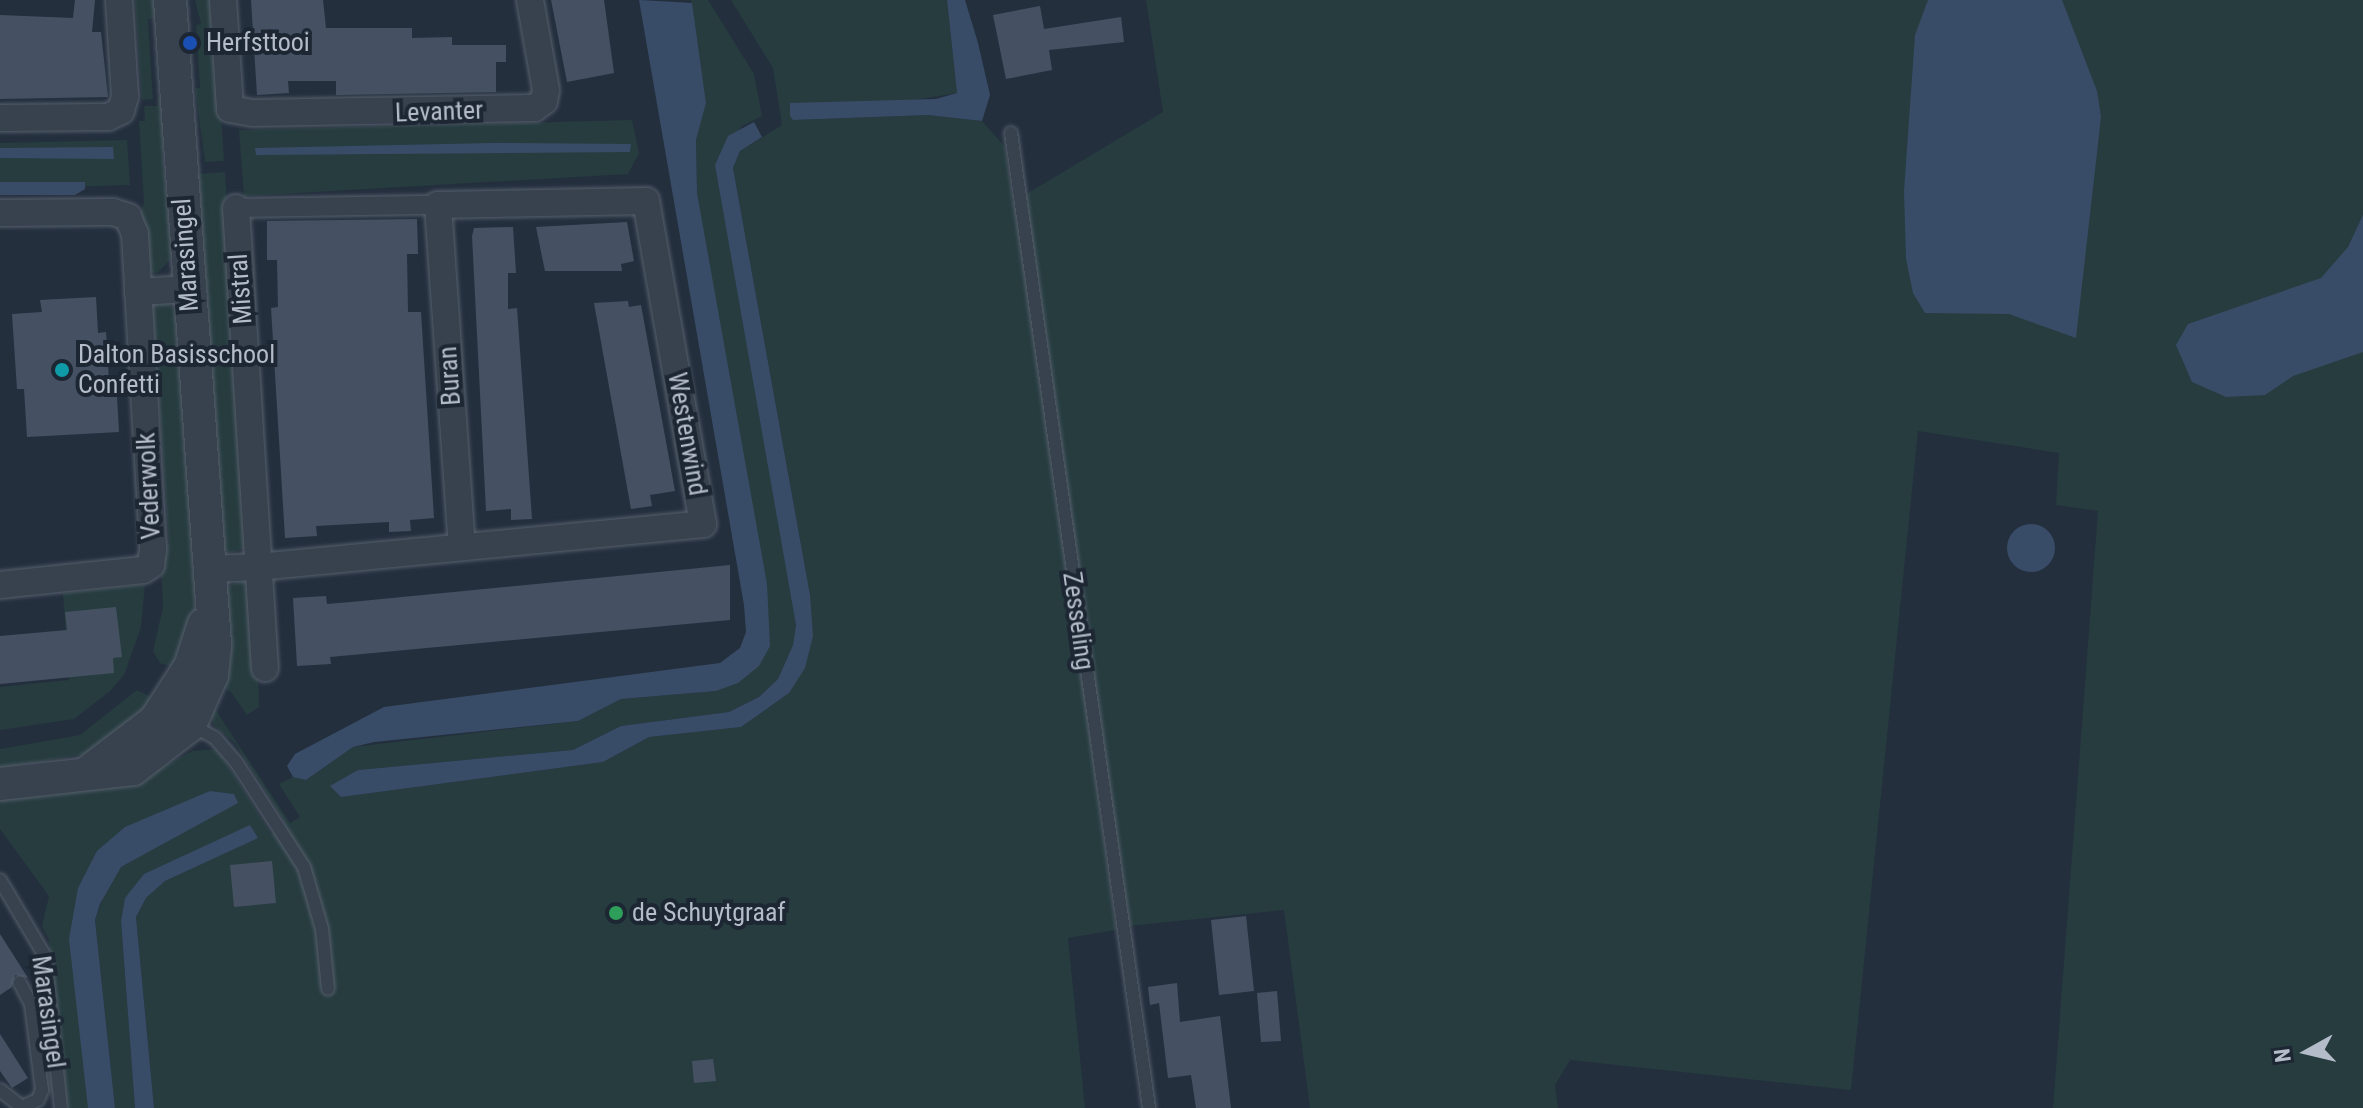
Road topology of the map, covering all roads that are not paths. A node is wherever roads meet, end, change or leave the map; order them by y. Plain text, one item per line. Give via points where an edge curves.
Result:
1 (119, 0) edge
2 (170, 0) edge
3 (223, 0) edge
4 (530, 0) edge
5 (0, 118) edge
6 (1011, 133) dead end
7 (438, 205) junction
8 (236, 208) joint
9 (0, 213) edge
10 (188, 289) junction
11 (138, 292) junction
12 (462, 547) junction
13 (258, 567) junction
14 (209, 569) junction
15 (0, 585) edge
16 (265, 668) dead end
17 (179, 715) junction
18 (0, 784) edge
19 (0, 881) edge
20 (20, 983) dead end
21 (328, 989) dead end
22 (39, 1061) junction
23 (58, 1085) junction
24 (0, 1090) edge
25 (61, 1108) edge
26 (1149, 1108) edge

1 - 5 street via 125,104 108,117
2 - 10 street, Marasingel
3 - 4 street, Levanter via 241,111 534,108 544,101 546,90
6 - 26 lane, Zesseling
7 - 8 street, Mistral
7 - 12 street, Buran
7 - 12 street, Westenwind via 646,201 703,524
8 - 13 street, Mistral
9 - 11 street, Vederwolk via 113,212 128,217 135,234
10 - 11 street
10 - 14 street, Marasingel
11 - 15 street, Vederwolk via 151,565 134,572
12 - 13 street, Westenwind
13 - 14 street, Westenwind
13 - 16 street, Mistral
14 - 17 street, Marasingel via 212,675
17 - 18 street, Marasingel via 133,769
17 - 21 lane via 215,738 236,762 304,867 322,929
19 - 23 lane, Marasingel via 45,956
20 - 22 lane via 31,1004
22 - 23 lane
22 - 24 lane via 38,1100 15,1106
23 - 25 lane, Marasingel

